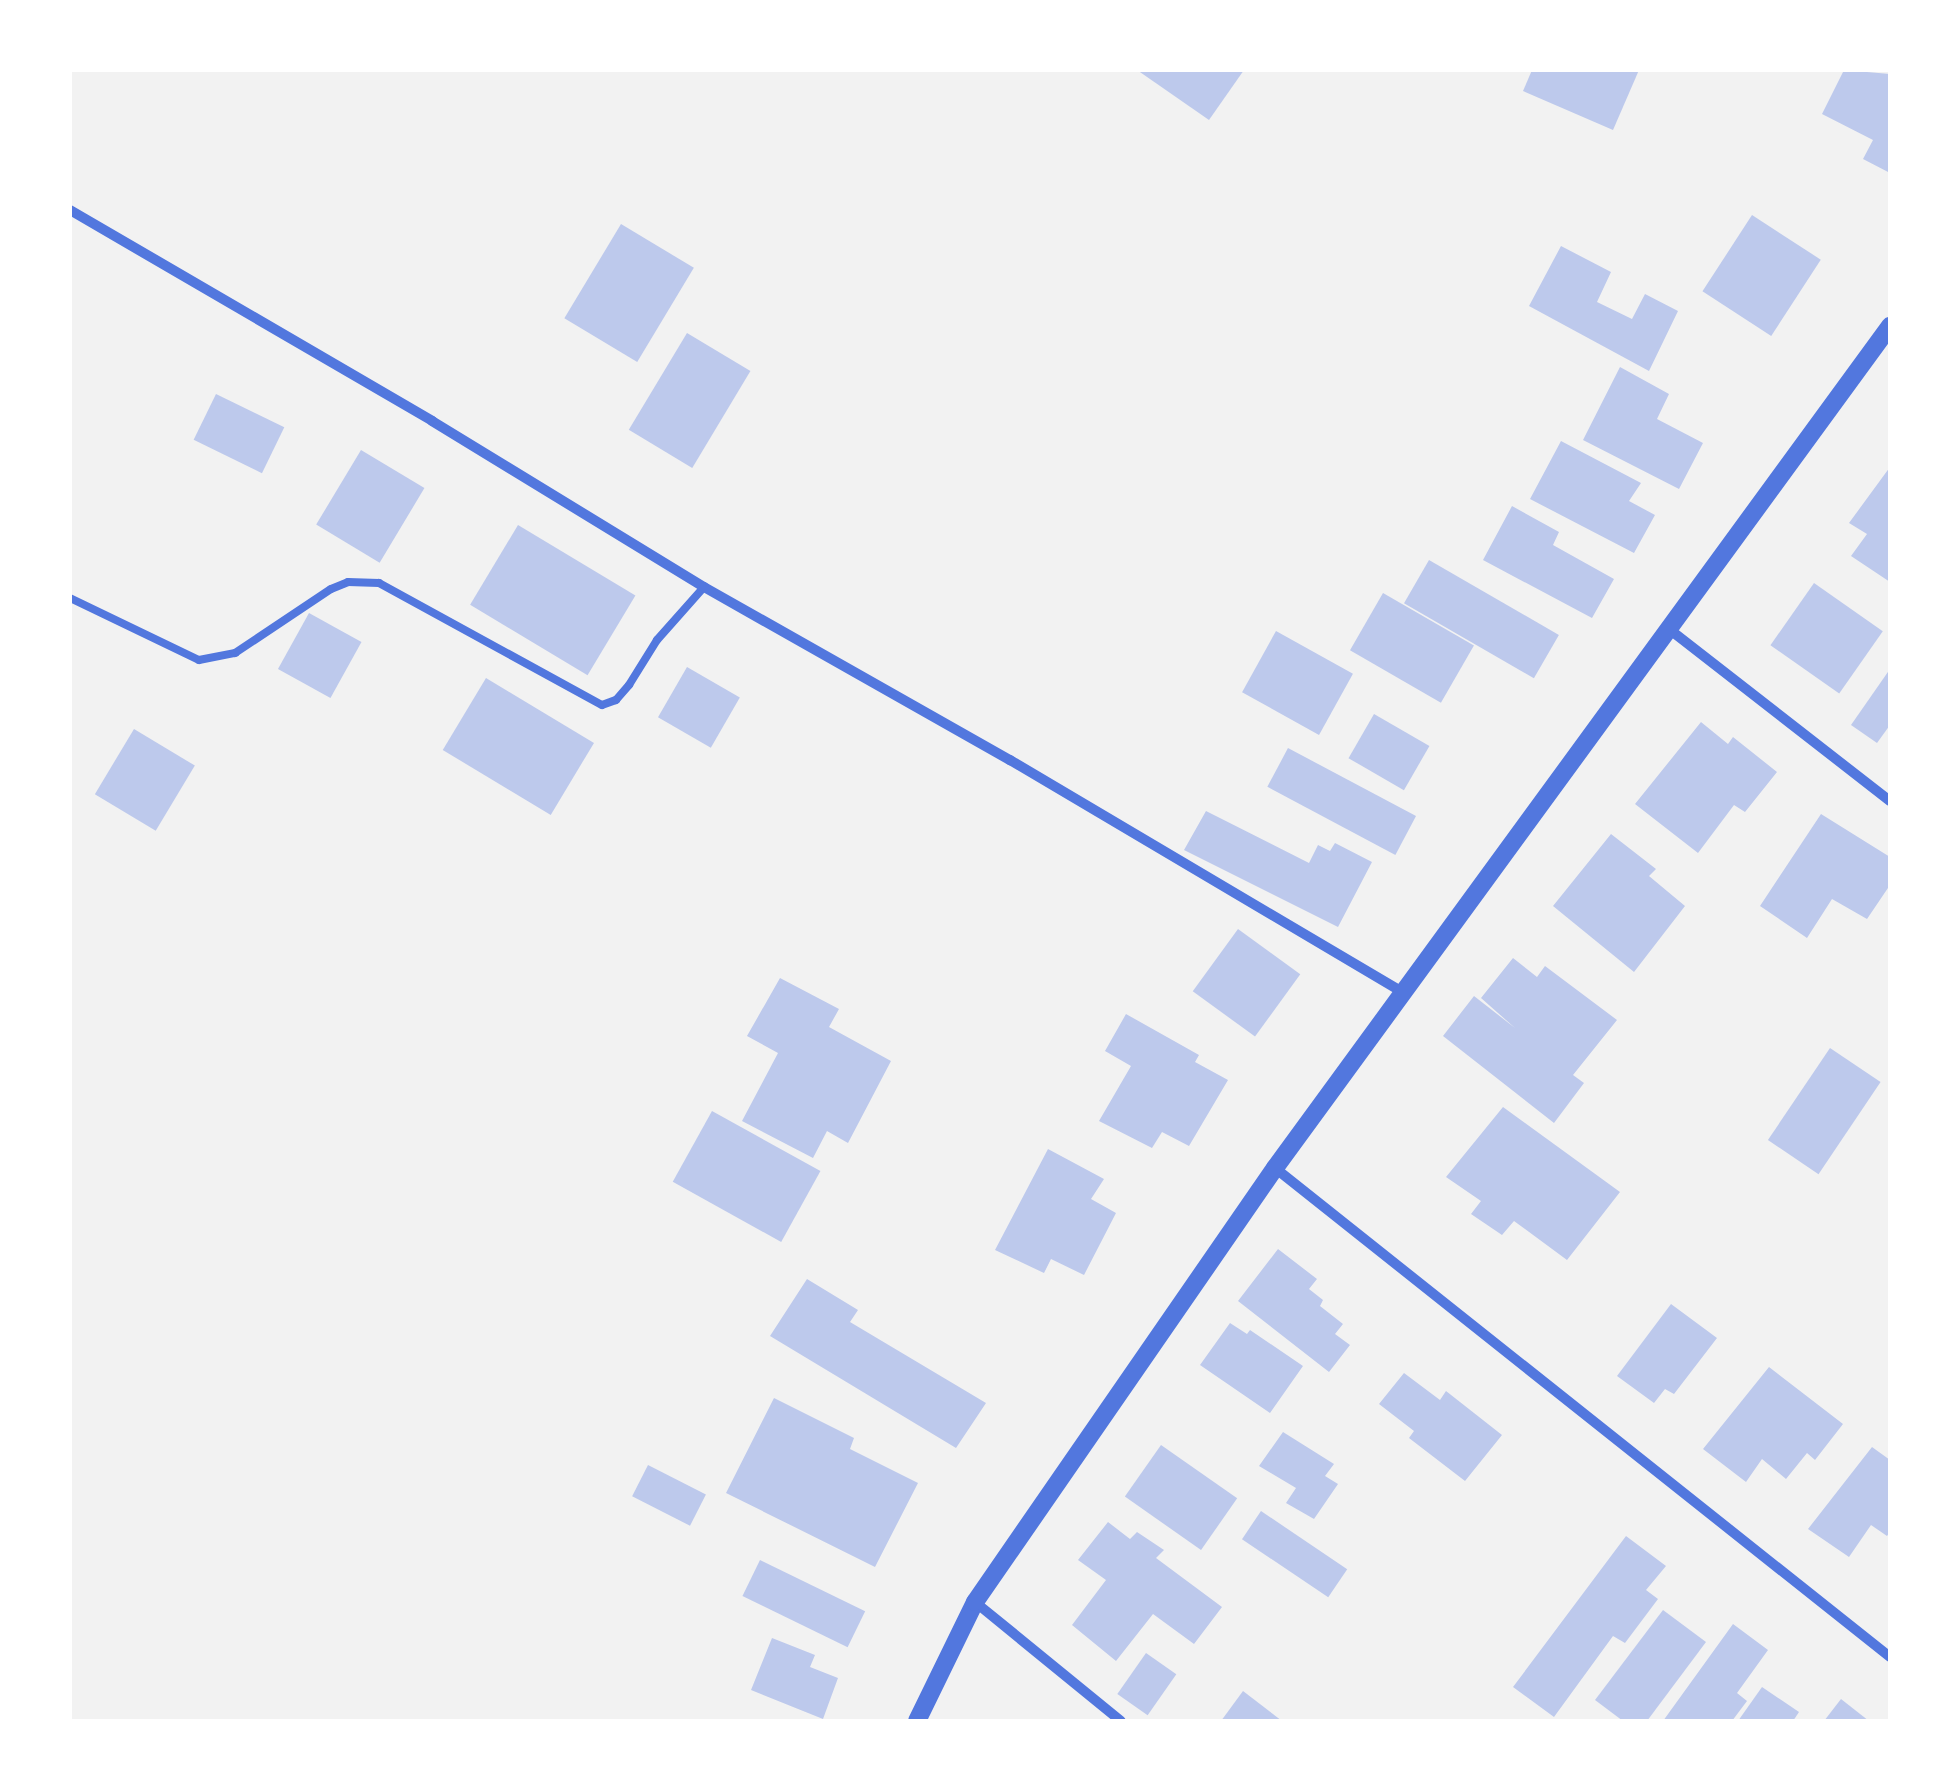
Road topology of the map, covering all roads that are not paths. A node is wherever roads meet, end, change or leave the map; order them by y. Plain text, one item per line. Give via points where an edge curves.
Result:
1 (70, 210) edge
2 (1890, 326) edge
3 (704, 588) junction
4 (70, 598) edge
5 (1669, 629) junction
6 (1890, 801) edge
7 (1405, 994) junction
8 (1275, 1168) junction
9 (975, 1602) junction
10 (1890, 1657) edge
11 (917, 1721) edge
12 (1121, 1721) edge

1 - 3 street
2 - 5 street
3 - 4 lane via 668,626 629,685 602,706 379,583 331,589 235,653 199,660
3 - 7 street
5 - 6 street
5 - 7 street
7 - 8 street
8 - 9 street
8 - 10 street
9 - 11 street
9 - 12 street

